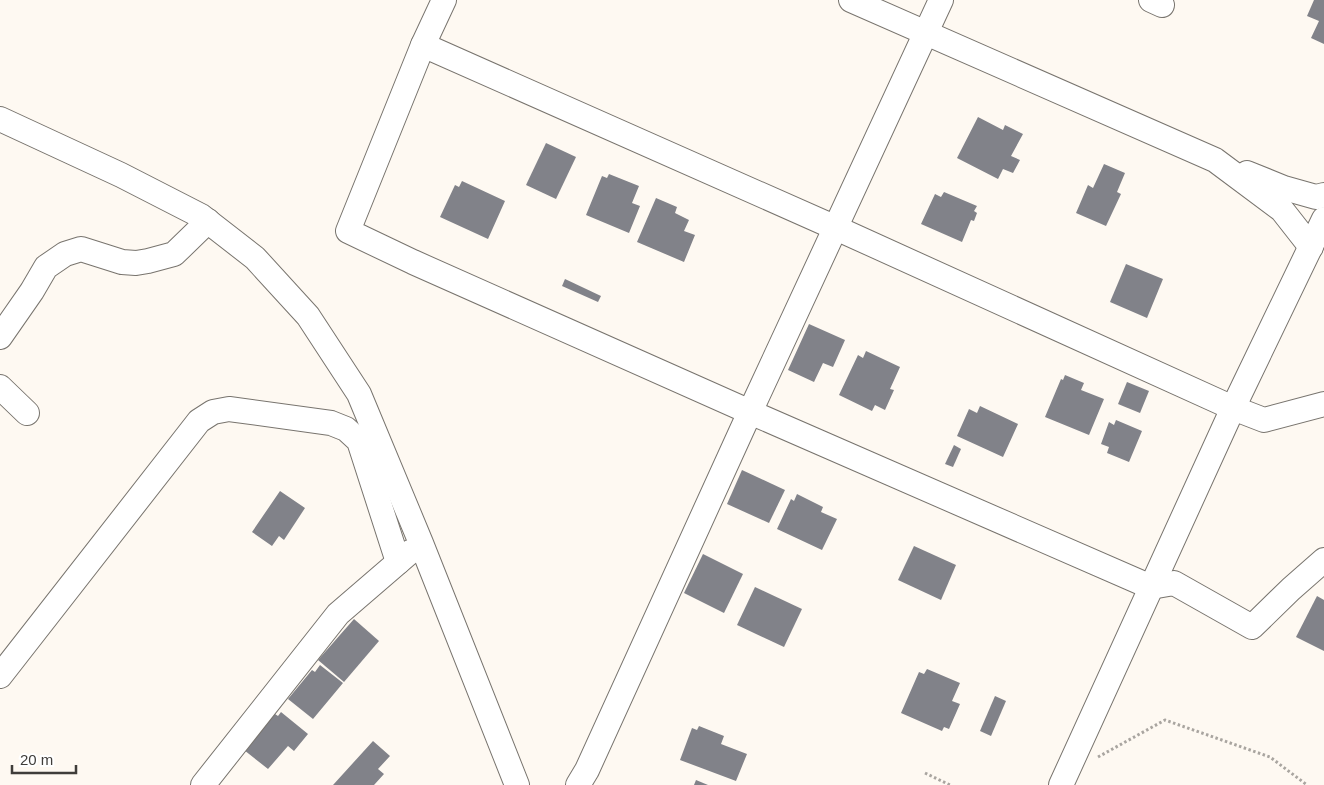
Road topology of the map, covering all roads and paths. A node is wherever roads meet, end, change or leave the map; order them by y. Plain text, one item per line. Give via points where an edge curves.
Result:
1 (444, 0) edge
2 (851, 0) edge
3 (941, 0) edge
4 (926, 33) junction
5 (423, 45) junction
6 (0, 119) edge
7 (1216, 160) junction
8 (1324, 195) edge
9 (1324, 219) edge
10 (208, 221) junction
11 (836, 228) junction
12 (1311, 247) junction
13 (0, 337) edge
14 (0, 387) edge
15 (1324, 404) edge
16 (1233, 408) junction
17 (750, 412) junction
18 (27, 413) dead end
19 (421, 543) junction
20 (1324, 560) edge
21 (398, 562) junction
22 (1151, 587) junction
23 (0, 676) edge
24 (1098, 758) dead end
25 (925, 773) dead end
26 (203, 785) edge
27 (517, 785) edge
28 (578, 785) edge
29 (950, 785) edge
30 (1061, 785) edge
31 (1307, 785) edge

1 - 5 street
2 - 4 street
3 - 4 street
4 - 7 street
4 - 11 street
5 - 11 street
5 - 17 street via 348,231
6 - 10 street via 121,175
7 - 8 street via 1284,188 1316,197
7 - 12 street via 1282,210
9 - 12 street
10 - 13 street via 174,254 148,261 122,262 80,249 65,254 46,267
10 - 19 street via 255,258 308,316 359,394
11 - 16 street
11 - 17 street
12 - 16 street
14 - 18 street
15 - 16 street via 1264,420
16 - 22 street
17 - 22 street
17 - 28 street
19 - 21 street
19 - 27 street
20 - 22 street via 1252,626 1174,583
21 - 23 street via 358,441 346,430 332,423 229,409 213,412 199,421
21 - 26 street via 338,614
22 - 30 street
24 - 31 path via 1165,720 1270,757
25 - 29 path

